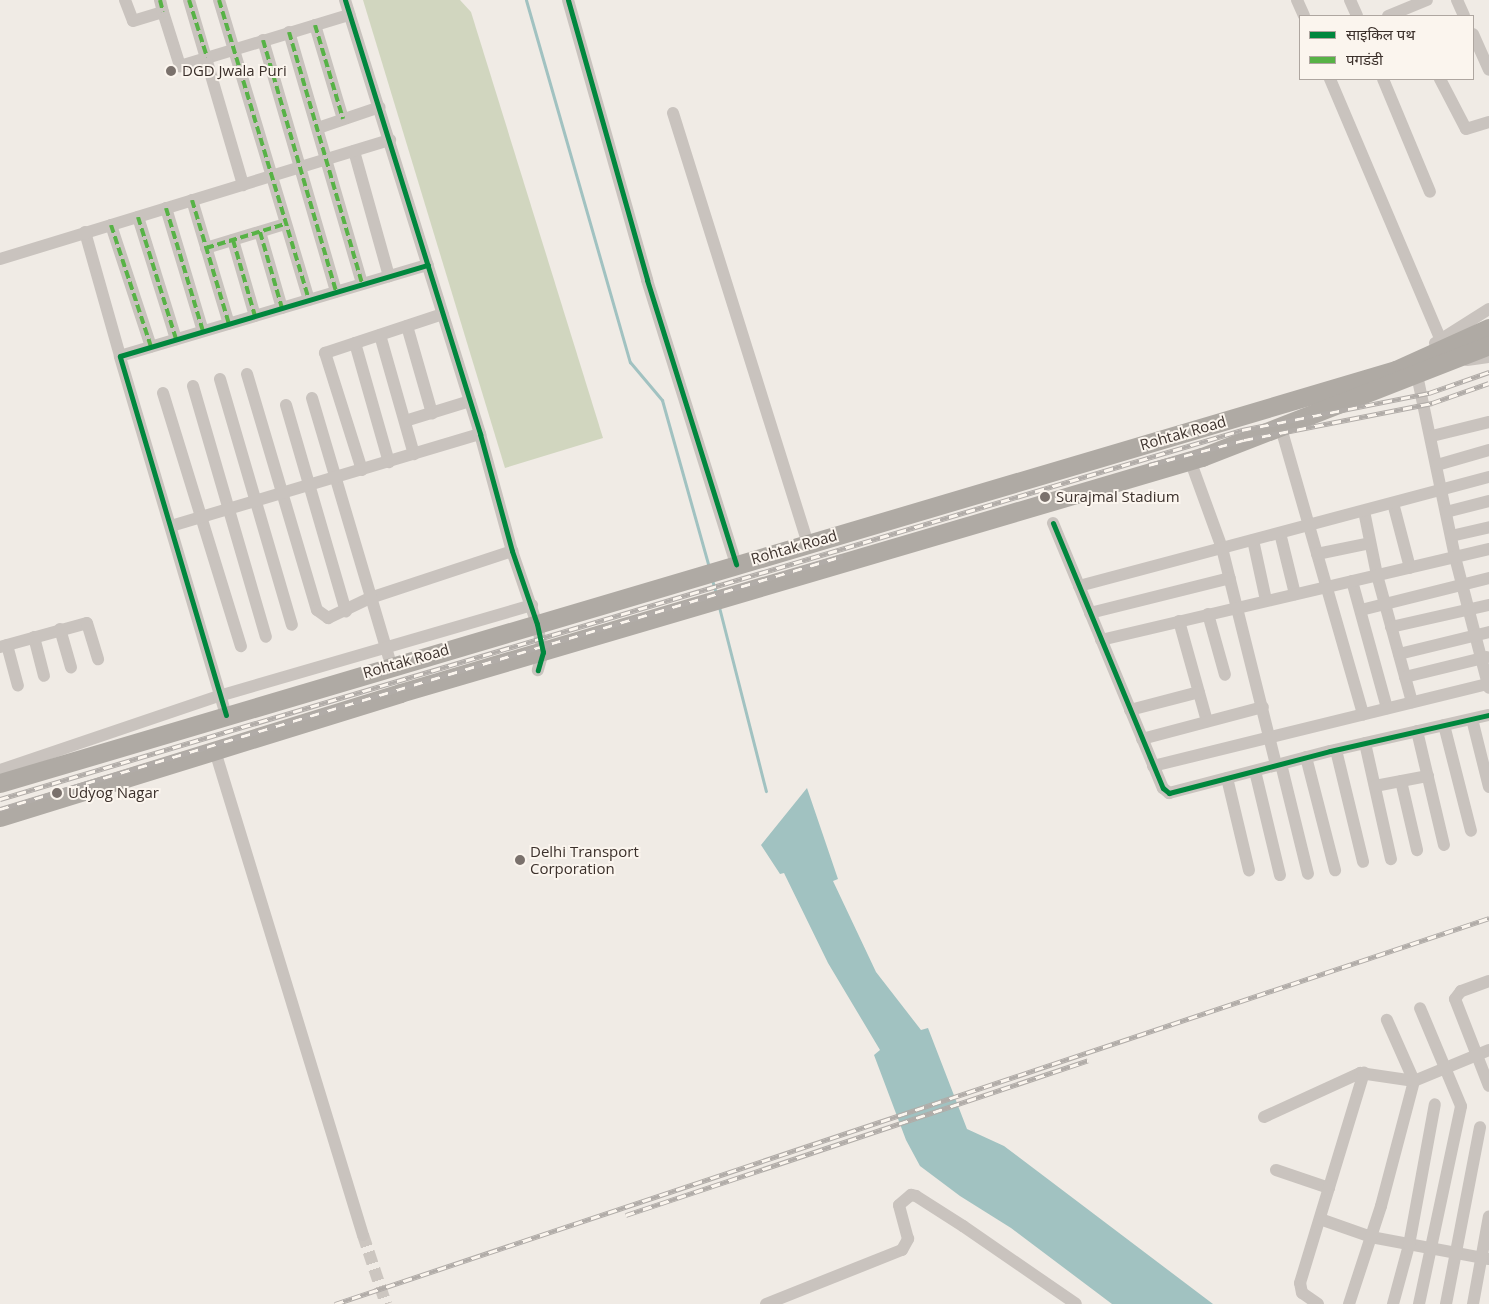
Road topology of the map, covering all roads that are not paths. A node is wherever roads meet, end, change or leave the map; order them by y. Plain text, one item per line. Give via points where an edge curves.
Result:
1 (126, 0) edge
2 (189, 0) edge
3 (234, 0) edge
4 (345, 0) edge
5 (568, 0) edge
6 (1297, 0) edge
7 (1350, 0) edge
8 (1427, 0) edge
9 (1457, 0) edge
10 (220, 2) edge
11 (161, 6) edge
12 (1407, 8) edge
13 (349, 15) junction
14 (1304, 15) edge
15 (1357, 15) edge
16 (1390, 15) edge
17 (1464, 15) edge
18 (315, 25) junction
19 (289, 32) junction
20 (263, 40) junction
21 (1474, 40) edge
22 (235, 49) junction
23 (207, 57) junction
24 (1489, 70) edge
25 (1330, 80) edge
26 (1383, 80) edge
27 (1441, 80) edge
28 (380, 107) junction
29 (673, 113) dead end
30 (343, 120) junction
31 (1489, 122) edge
32 (318, 128) junction
33 (390, 140) junction
34 (354, 151) junction
35 (327, 159) junction
36 (300, 168) junction
37 (271, 176) junction
38 (243, 185) junction
39 (1430, 192) dead end
40 (192, 200) junction
41 (166, 208) junction
42 (138, 217) junction
43 (111, 224) junction
44 (286, 224) junction
45 (85, 232) junction
46 (260, 232) junction
47 (233, 240) junction
48 (206, 248) junction
49 (0, 259) edge
50 (428, 264) junction
51 (389, 276) junction
52 (362, 284) junction
53 (336, 292) junction
54 (309, 300) junction
55 (282, 308) junction
56 (1489, 310) edge
57 (443, 314) junction
58 (255, 316) junction
59 (229, 324) junction
60 (407, 326) junction
61 (203, 331) junction
62 (1488, 334) edge
63 (380, 335) junction
64 (176, 340) junction
65 (1441, 340) junction
66 (355, 343) junction
67 (151, 347) junction
68 (120, 356) junction
69 (1489, 357) edge
70 (1447, 363) junction
71 (1396, 370) junction
72 (247, 374) dead end
73 (1417, 375) junction
74 (220, 379) dead end
75 (193, 386) dead end
76 (163, 393) dead end
77 (312, 398) dead end
78 (470, 401) junction
79 (286, 405) dead end
80 (432, 412) junction
81 (405, 421) junction
82 (1489, 422) edge
83 (1281, 428) junction
84 (480, 434) junction
85 (1432, 436) junction
86 (1489, 450) edge
87 (414, 454) junction
88 (1190, 460) junction
89 (389, 462) junction
90 (1437, 465) junction
91 (362, 470) junction
92 (336, 477) junction
93 (1489, 477) edge
94 (309, 485) junction
95 (1442, 491) junction
96 (282, 493) junction
97 (255, 501) junction
98 (1489, 501) edge
99 (1393, 503) junction
100 (228, 509) junction
101 (1364, 511) junction
102 (1446, 512) junction
103 (201, 517) junction
104 (1054, 522) dead end
105 (1310, 525) junction
106 (171, 526) junction
107 (1489, 526) edge
108 (1280, 533) junction
109 (1451, 536) junction
110 (1253, 540) junction
111 (808, 543) junction
112 (1370, 543) junction
113 (1222, 548) junction
114 (1489, 549) edge
115 (512, 551) junction
116 (1316, 554) junction
117 (1455, 557) junction
118 (732, 565) junction
119 (1410, 568) junction
120 (1377, 575) junction
121 (1230, 578) junction
122 (1489, 578) edge
123 (1352, 581) junction
124 (1079, 586) junction
125 (1462, 586) junction
126 (1325, 587) junction
127 (1295, 594) junction
128 (370, 598) junction
129 (1266, 600) junction
130 (1385, 603) junction
131 (532, 605) junction
132 (1489, 606) edge
133 (1237, 607) junction
134 (1361, 610) junction
135 (346, 611) junction
136 (1468, 611) junction
137 (1090, 613) junction
138 (1208, 614) junction
139 (1179, 621) junction
140 (537, 624) junction
141 (292, 625) dead end
142 (1391, 627) junction
143 (60, 629) junction
144 (1489, 632) edge
145 (1474, 635) junction
146 (34, 637) junction
147 (266, 637) dead end
148 (1102, 640) junction
149 (4, 646) edge
150 (241, 646) dead end
151 (543, 652) junction
152 (1399, 654) junction
153 (388, 656) junction
154 (1485, 658) edge
155 (98, 660) dead end
156 (71, 667) dead end
157 (538, 670) dead end
158 (1225, 675) dead end
159 (44, 676) dead end
160 (1405, 677) junction
161 (18, 686) dead end
162 (1488, 686) edge
163 (1199, 692) junction
164 (219, 696) junction
165 (1412, 702) junction
166 (1262, 707) junction
167 (1387, 708) junction
168 (1130, 710) junction
169 (1363, 714) junction
170 (226, 715) junction
171 (1489, 715) edge
172 (1472, 719) junction
173 (1207, 722) junction
174 (1444, 725) junction
175 (1417, 732) junction
176 (1270, 737) junction
177 (1142, 738) junction
178 (1365, 743) junction
179 (1336, 750) junction
180 (215, 751) junction
181 (1306, 757) junction
182 (1279, 765) junction
183 (1153, 766) junction
184 (0, 770) edge
185 (1255, 771) junction
186 (1428, 776) junction
187 (1227, 778) junction
188 (1401, 781) junction
189 (0, 783) edge
190 (1375, 786) junction
191 (1489, 787) edge
192 (0, 817) edge
193 (1471, 831) dead end
194 (1444, 845) dead end
195 (1417, 850) dead end
196 (1391, 859) dead end
197 (1363, 862) dead end
198 (1249, 870) dead end
199 (1335, 870) dead end
200 (1308, 874) dead end
201 (1280, 875) dead end
202 (1489, 981) edge
203 (1420, 1008) dead end
204 (1387, 1020) dead end
205 (1489, 1050) edge
206 (1476, 1056) junction
207 (1444, 1069) junction
208 (1364, 1072) junction
209 (1414, 1081) junction
210 (1489, 1086) edge
211 (1434, 1104) dead end
212 (1264, 1117) dead end
213 (1480, 1127) dead end
214 (1276, 1170) dead end
215 (1329, 1188) junction
216 (1489, 1216) edge
217 (1320, 1220) junction
218 (363, 1235) tunnel mouth
219 (1371, 1238) junction
220 (1409, 1245) junction
221 (1433, 1250) junction
222 (1456, 1254) junction
223 (1485, 1258) edge
224 (766, 1304) edge
225 (1076, 1304) edge
226 (1318, 1304) edge
227 (1349, 1304) edge
228 (1393, 1304) edge
229 (1419, 1304) edge
230 (1446, 1304) edge
231 (1472, 1304) edge

1 - 11 street via 132,21
2 - 23 street
3 - 10 street
4 - 13 street
5 - 118 street
6 - 14 street
7 - 15 street
8 - 12 street
9 - 17 street
10 - 22 street
11 - 23 street via 180,66
12 - 16 street
13 - 18 street
13 - 28 street
18 - 19 street
18 - 30 street
19 - 20 street
19 - 32 street
20 - 22 street
20 - 36 street
21 - 24 street
22 - 23 street
22 - 37 street
23 - 38 street
25 - 65 street
26 - 39 street
27 - 31 street via 1466,129
28 - 30 street
28 - 33 street
29 - 111 street
30 - 32 street
32 - 35 street
33 - 34 street
33 - 50 street
34 - 35 street
34 - 51 street
35 - 36 street
35 - 52 street
36 - 37 street
36 - 53 street
37 - 38 street
37 - 44 street
38 - 40 street
40 - 41 street
40 - 48 street
41 - 42 street
41 - 61 street
42 - 43 street
42 - 64 street
43 - 45 street
43 - 67 street
44 - 46 street
44 - 54 street
45 - 49 street
45 - 68 street
46 - 47 street
46 - 55 street
47 - 48 street
47 - 58 street
48 - 59 street
50 - 51 street
50 - 57 street
51 - 52 street
52 - 53 street
53 - 54 street
54 - 55 street
55 - 58 street
56 - 65 street, Rohtak Road
57 - 60 street
57 - 78 street
58 - 59 street
59 - 61 street
60 - 63 street
60 - 80 street
61 - 64 street
62 - 70 highway
62 - 71 highway
63 - 66 street
63 - 81 street
64 - 67 street
65 - 71 street, Rohtak Road
66 - 89 street
66 - 91 street via 325,353
67 - 68 street
68 - 106 street
69 - 70 street, Rohtak Road
70 - 73 highway, Rohtak Road
71 - 111 highway, Rohtak Road
72 - 96 street
73 - 83 highway, Rohtak Road
73 - 85 street
74 - 97 street
75 - 100 street
76 - 103 street
77 - 92 street
78 - 80 street
78 - 84 street
79 - 94 street
80 - 81 street
81 - 87 street
82 - 85 street
83 - 88 highway, Rohtak Road
83 - 105 street
84 - 87 street
84 - 115 street
85 - 90 street
86 - 90 street
87 - 89 street
88 - 113 street
88 - 151 highway, Rohtak Road
89 - 91 street
90 - 95 street
91 - 92 street
92 - 94 street
92 - 128 street
93 - 95 street
94 - 96 street
94 - 135 street
95 - 99 street
95 - 102 street
96 - 97 street
96 - 135 street via 317,610 328,618
97 - 100 street
97 - 141 street
98 - 102 street
99 - 101 street
99 - 119 street
100 - 103 street
100 - 147 street
101 - 105 street
101 - 112 street
102 - 109 street
103 - 106 street
103 - 150 street
104 - 124 street
105 - 108 street
105 - 116 street
106 - 164 street
107 - 109 street
108 - 110 street
108 - 127 street
109 - 117 street
110 - 113 street
110 - 129 street
111 - 118 highway, Rohtak Road
112 - 116 street
112 - 120 street
113 - 121 street
113 - 124 street
114 - 117 street
115 - 128 street
115 - 131 street
116 - 126 street
117 - 119 street
117 - 125 street
118 - 140 highway, Rohtak Road
119 - 120 street
120 - 123 street
120 - 130 street
121 - 133 street
121 - 137 street
122 - 125 street
123 - 126 street
123 - 134 street
124 - 137 street
125 - 130 street
125 - 136 street
126 - 127 street
126 - 169 street
127 - 129 street
128 - 135 street
128 - 153 street
129 - 133 street
130 - 134 street
130 - 142 street
131 - 140 street
131 - 153 street
132 - 136 street
133 - 138 street
133 - 166 street
134 - 167 street
136 - 142 street
136 - 145 street
137 - 148 street
138 - 139 street
138 - 158 street
139 - 148 street
139 - 163 street
140 - 151 street
140 - 153 highway, Rohtak Road
142 - 152 street
143 - 146 street
143 - 155 street via 86,623
143 - 156 street
144 - 145 street
145 - 152 street
145 - 154 street
146 - 149 street
146 - 159 street
148 - 168 street
149 - 161 street
151 - 157 street
151 - 180 highway, Rohtak Road
152 - 160 street
153 - 164 street
153 - 170 highway, Rohtak Road
154 - 160 street
154 - 162 street
160 - 165 street
162 - 165 street
163 - 168 street
163 - 173 street
164 - 170 street
164 - 184 street
165 - 167 street
166 - 173 street
166 - 176 street
167 - 169 street
168 - 177 street
169 - 176 street
170 - 189 highway, Rohtak Road
171 - 172 street
172 - 174 street
172 - 191 street
173 - 177 street
174 - 175 street
174 - 193 street
175 - 178 street
175 - 186 street
176 - 182 street
176 - 183 street
177 - 183 street
178 - 179 street
178 - 190 street
179 - 181 street
179 - 197 street
180 - 192 highway, Rohtak Road
180 - 218 street
181 - 182 street
181 - 199 street
182 - 185 street
182 - 200 street
183 - 187 street via 1162,788 1169,793
185 - 187 street
185 - 201 street
186 - 188 street
186 - 194 street
187 - 198 street
188 - 190 street
188 - 195 street
190 - 196 street
202 - 206 street via 1455,996
203 - 207 street
204 - 209 street
205 - 206 street
206 - 207 street
206 - 210 street
207 - 209 street
207 - 221 street via 1461,1111
208 - 209 street
208 - 212 street
208 - 215 street
209 - 219 street
211 - 220 street
213 - 222 street
214 - 215 street
215 - 217 street
216 - 223 street
217 - 219 street
217 - 226 street via 1300,1289
219 - 220 street
219 - 227 street
220 - 221 street
220 - 228 street
221 - 222 street
221 - 229 street
222 - 223 street
222 - 230 street
223 - 231 street
224 - 225 street via 902,1250 908,1239 900,1205 911,1195 948,1216

